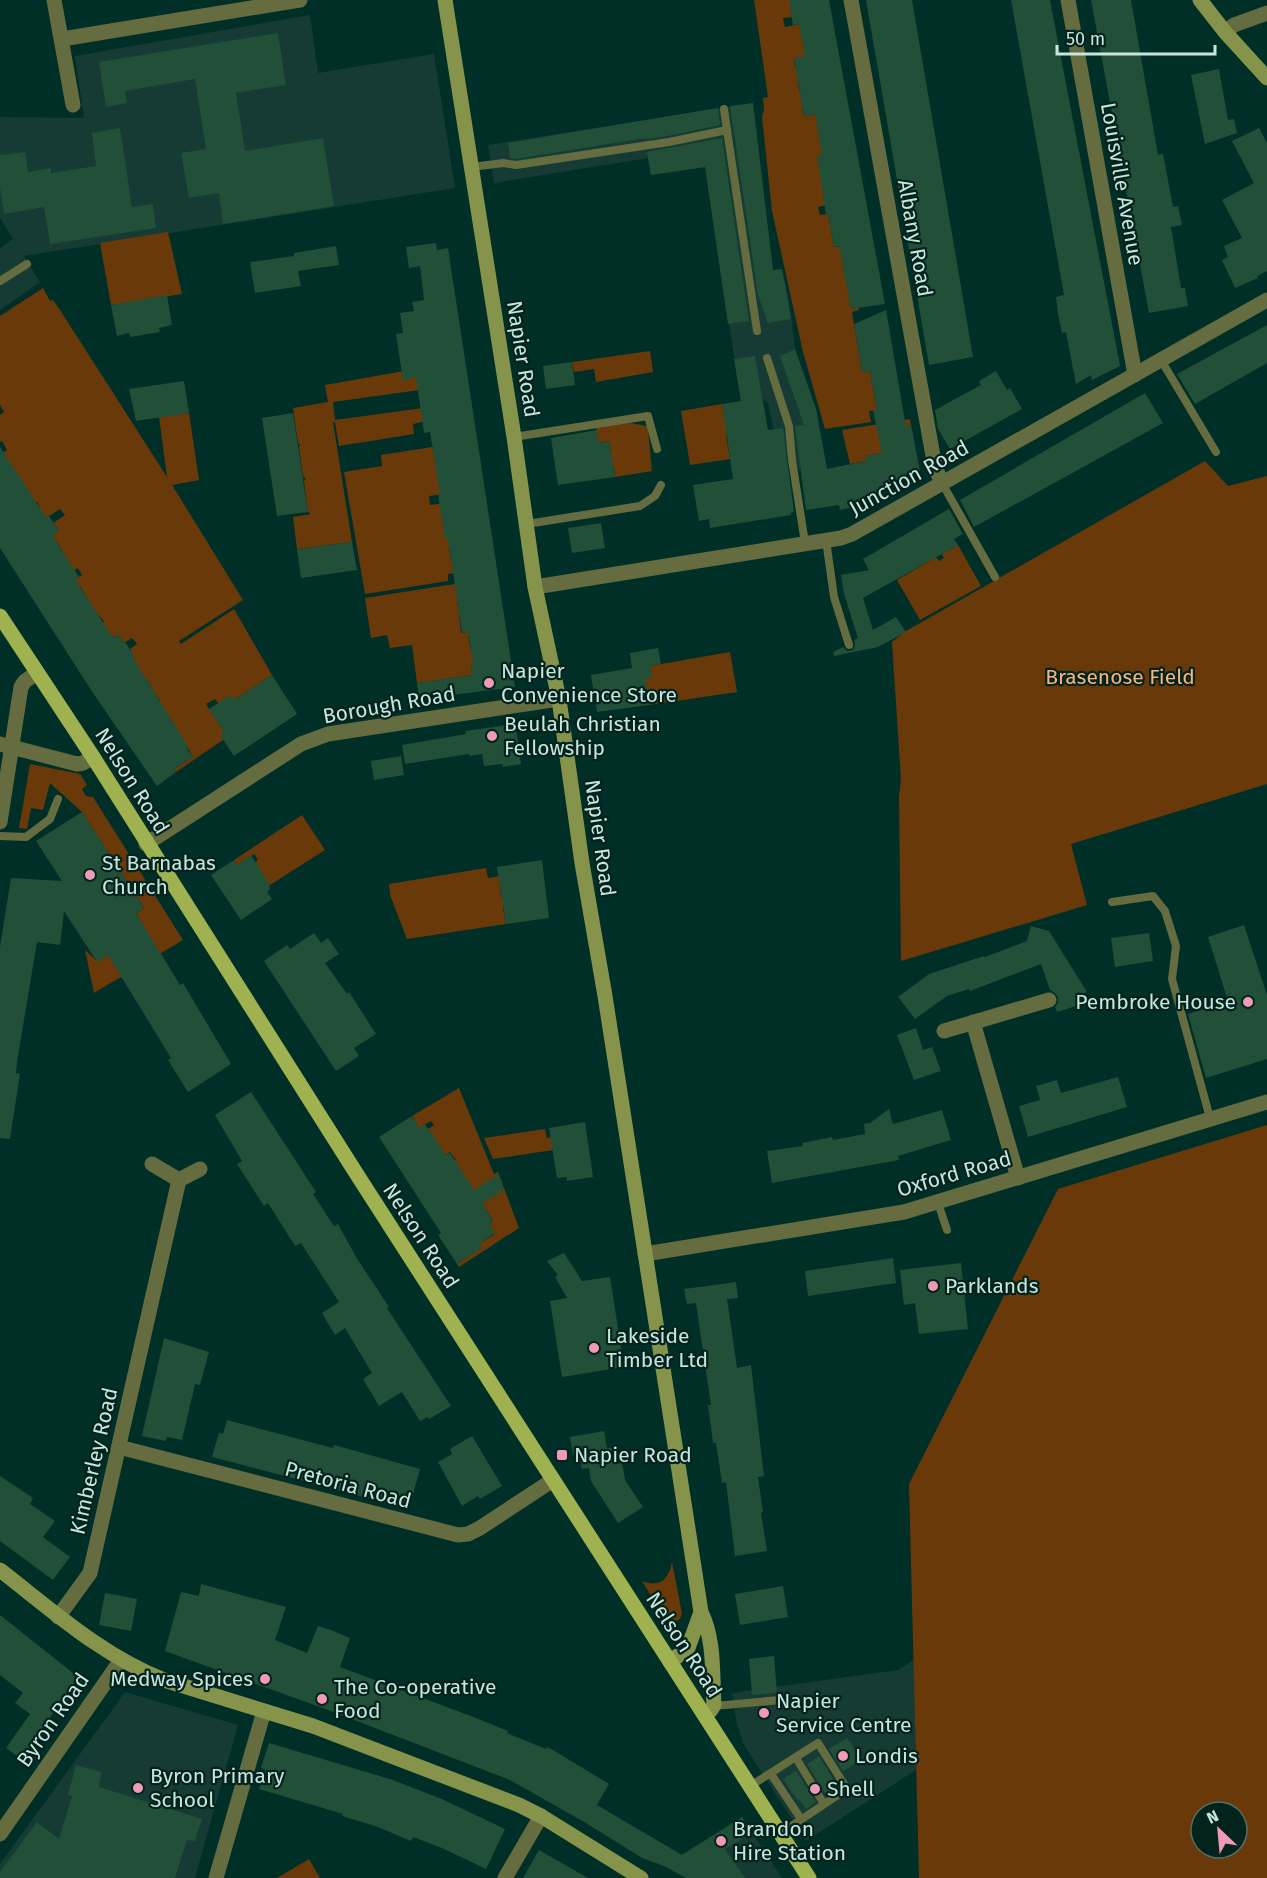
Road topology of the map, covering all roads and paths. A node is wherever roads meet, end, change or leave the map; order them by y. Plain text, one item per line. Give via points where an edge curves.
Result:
1 (54, 0) edge
2 (300, 0) edge
3 (445, 0) edge
4 (851, 0) edge
5 (1068, 0) edge
6 (1200, 0) edge
7 (1267, 13) edge
8 (1225, 32) junction
9 (62, 39) junction
10 (1267, 78) edge
11 (73, 105) dead end
12 (724, 109) dead end
13 (728, 130) junction
14 (472, 167) junction
15 (27, 264) dead end
16 (0, 281) edge
17 (1267, 300) edge
18 (757, 331) dead end
19 (767, 358) dead end
20 (1161, 360) junction
21 (1135, 375) junction
22 (514, 437) junction
23 (657, 449) dead end
24 (1216, 452) dead end
25 (942, 483) junction
26 (661, 485) dead end
27 (527, 524) junction
28 (826, 540) junction
29 (805, 543) junction
30 (994, 577) dead end
31 (535, 587) junction
32 (0, 616) edge
33 (849, 645) dead end
34 (37, 673) junction
35 (559, 699) junction
36 (6, 745) edge
37 (93, 758) junction
38 (58, 799) dead end
39 (0, 822) edge
40 (0, 836) edge
41 (146, 844) junction
42 (1112, 902) dead end
43 (1049, 1000) dead end
44 (973, 1022) junction
45 (944, 1031) dead end
46 (1267, 1102) edge
47 (1210, 1118) junction
48 (152, 1164) dead end
49 (200, 1168) dead end
50 (1018, 1178) junction
51 (179, 1180) junction
52 (938, 1203) junction
53 (946, 1230) dead end
54 (645, 1254) junction
55 (119, 1447) junction
56 (553, 1480) junction
57 (0, 1570) edge
58 (702, 1612) junction
59 (58, 1617) junction
60 (121, 1660) junction
61 (670, 1662) junction
62 (780, 1700) dead end
63 (709, 1710) junction
64 (264, 1711) junction
65 (796, 1758) junction
66 (771, 1774) junction
67 (750, 1786) junction
68 (824, 1804) junction
69 (541, 1816) junction
70 (801, 1819) junction
71 (781, 1833) junction
72 (0, 1834) edge
73 (216, 1878) edge
74 (505, 1878) edge
75 (641, 1878) edge
76 (809, 1878) edge

1 - 9 street
2 - 9 street
3 - 14 street, Napier Road
4 - 25 street, Albany Road via 935,467
5 - 21 street, Louisville Avenue
6 - 8 street
7 - 8 street
8 - 10 street
9 - 11 street
12 - 13 lane
13 - 14 lane via 516,165
13 - 18 lane
14 - 22 street, Napier Road
15 - 16 lane
17 - 20 street, Junction Road
19 - 29 lane via 789,426
20 - 21 street, Junction Road
20 - 24 lane
21 - 25 street, Junction Road
22 - 23 lane via 648,416
22 - 27 street, Napier Road
25 - 28 street, Junction Road via 852,534
25 - 30 lane
26 - 27 lane via 655,496 640,506
27 - 31 street, Napier Road
28 - 29 street, Junction Road
28 - 33 lane via 834,597
29 - 31 street, Junction Road
31 - 35 street, Napier Road
32 - 34 main road, Nelson Road
34 - 36 street via 21,687
34 - 37 main road, Nelson Road
35 - 41 street, Borough Road via 328,734 301,744
35 - 54 street, Napier Road
36 - 37 street via 79,764
36 - 39 street
37 - 41 main road, Nelson Road
38 - 40 lane via 50,819 26,837
41 - 56 main road, Nelson Road
42 - 47 lane via 1153,896 1165,911 1176,946 1172,979
43 - 44 street
44 - 45 street
44 - 50 street
46 - 47 street, Oxford Road
47 - 50 street, Oxford Road
48 - 51 street
49 - 51 street
50 - 52 street, Oxford Road
51 - 55 street, Kimberley Road
52 - 53 lane
52 - 54 street, Oxford Road via 893,1214
54 - 58 street, Napier Road
55 - 56 street, Pretoria Road via 458,1536 480,1528
55 - 59 street, Kimberley Road via 90,1573
56 - 61 main road, Nelson Road
57 - 59 street
58 - 61 street via 688,1648
58 - 63 street, Napier Road via 710,1637
59 - 60 street
60 - 64 street via 164,1680
60 - 72 street, Byron Road
61 - 63 main road, Nelson Road
62 - 63 lane
63 - 67 main road, Nelson Road
64 - 69 street via 414,1763
64 - 73 street
65 - 66 lane
65 - 68 lane
65 - 68 lane via 818,1743 847,1789
66 - 67 lane
66 - 70 lane
67 - 71 main road, Nelson Road
68 - 70 lane
69 - 74 street
69 - 75 street
70 - 71 lane
71 - 76 main road, Nelson Road

